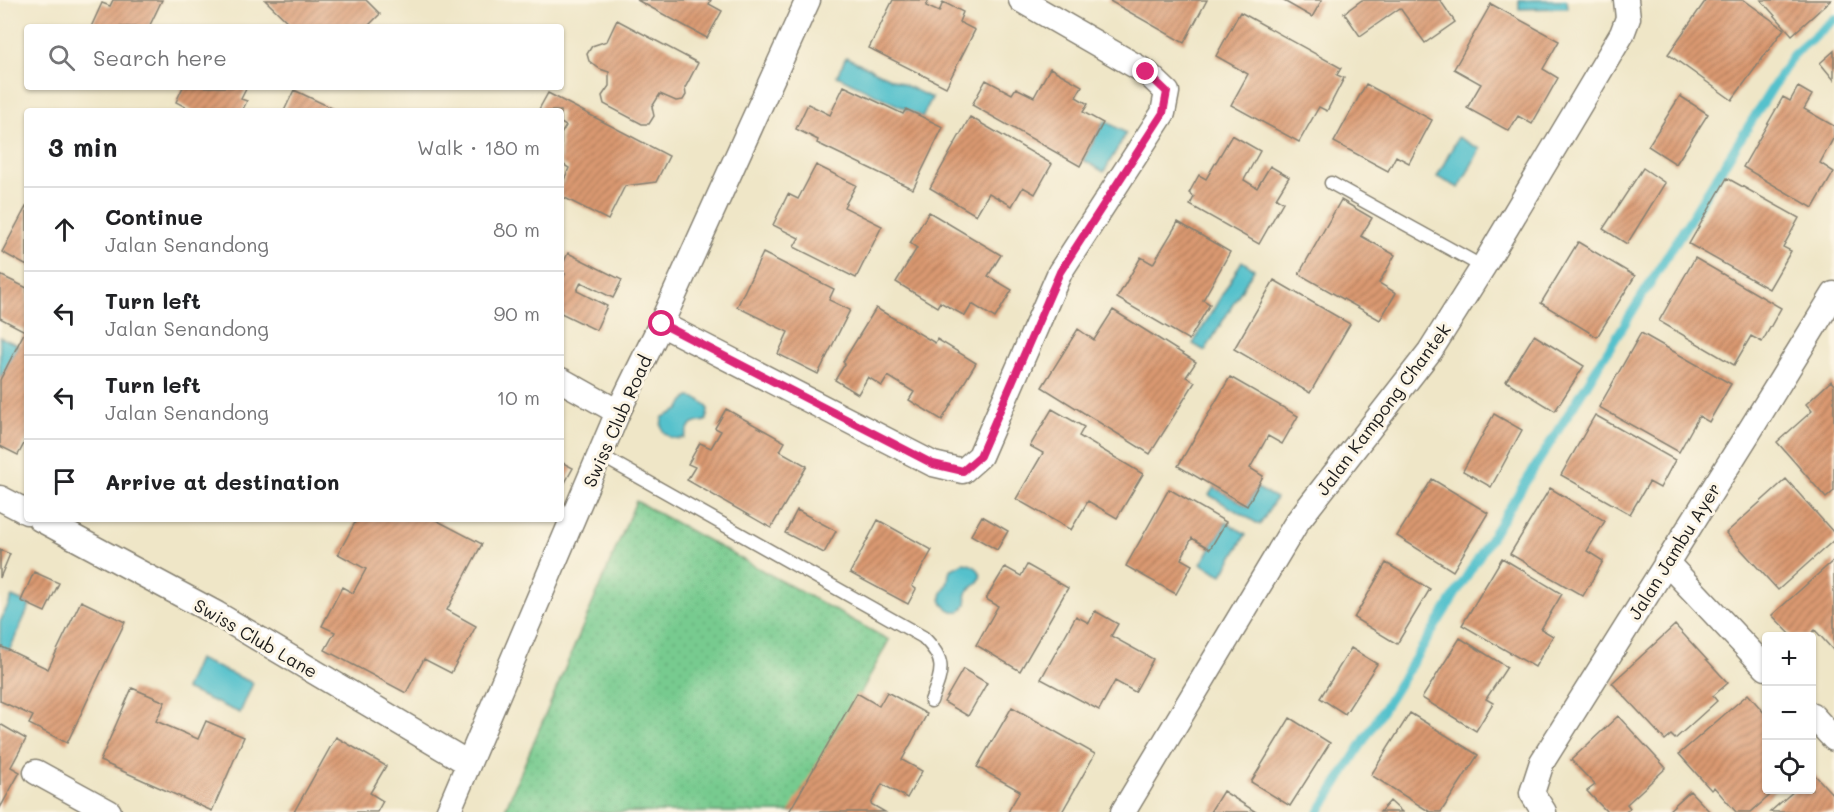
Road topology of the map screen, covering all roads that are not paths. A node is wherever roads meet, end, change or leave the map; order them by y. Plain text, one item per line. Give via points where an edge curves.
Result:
1 (808, 0) edge
2 (1021, 0) edge
3 (1626, 0) edge
4 (1331, 183) dead end
5 (1483, 267) junction
6 (1830, 312) edge
7 (662, 324) junction
8 (564, 382) edge
9 (618, 412) junction
10 (600, 455) junction
11 (0, 498) edge
12 (24, 510) edge
13 (46, 522) edge
14 (1666, 562) junction
15 (1762, 663) edge
16 (931, 701) dead end
17 (1816, 719) edge
18 (1834, 739) edge
19 (468, 763) junction
20 (36, 772) dead end
21 (109, 812) edge
22 (448, 812) edge
23 (1123, 812) edge
24 (1544, 812) edge

1 - 7 street, Swiss Club Road
2 - 7 street via 1146,72 1167,92 1163,113 1060,272 980,456 963,471 933,464
3 - 5 street, Jalan Kampong Chantek via 1628,18 1622,34
4 - 5 lane
5 - 23 street, Jalan Kampong Chantek via 1430,351 1297,522
6 - 14 street, Jalan Jambu Ayer
7 - 9 street, Swiss Club Road
8 - 9 street
9 - 10 street, Swiss Club Road
10 - 16 lane via 923,637 941,661 940,678
10 - 19 street, Swiss Club Road
11 - 12 street
13 - 19 street, Swiss Club Lane via 217,614
14 - 15 street
14 - 24 street, Jalan Jambu Ayer via 1542,762 1532,794
17 - 18 street
19 - 22 street, Swiss Club Road
20 - 21 street

